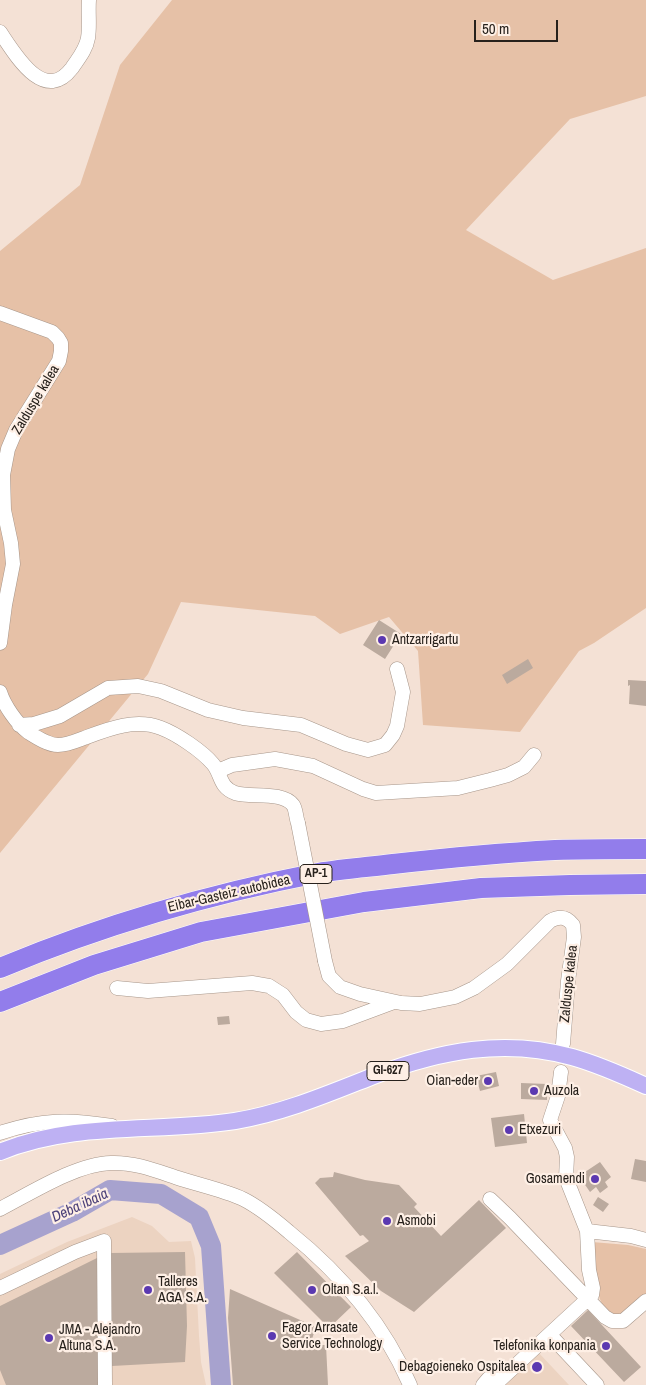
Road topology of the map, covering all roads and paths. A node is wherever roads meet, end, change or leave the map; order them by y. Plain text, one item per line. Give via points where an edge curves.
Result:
1 (89, 0) edge
2 (0, 32) edge
3 (0, 313) edge
4 (0, 643) edge
5 (397, 669) dead end
6 (0, 692) edge
7 (19, 725) junction
8 (534, 755) dead end
9 (218, 771) junction
10 (646, 849) edge
11 (646, 884) edge
12 (48, 948) junction
13 (0, 955) edge
14 (0, 968) edge
15 (117, 988) dead end
16 (0, 1002) edge
17 (395, 1002) junction
18 (563, 1044) dead end
19 (560, 1072) dead end
20 (646, 1086) edge
21 (130, 1129) junction
22 (0, 1133) edge
23 (0, 1152) edge
24 (490, 1199) dead end
25 (0, 1209) edge
26 (587, 1231) junction
27 (646, 1240) edge
28 (0, 1288) edge
29 (588, 1299) junction
30 (646, 1301) edge
31 (550, 1334) junction
32 (486, 1382) edge
33 (105, 1385) edge
34 (410, 1385) edge
35 (597, 1385) edge

1 - 2 street via 86,44 72,68 59,80 46,82 30,71
3 - 4 street, Zalduspe kalea via 52,332 58,338 62,351 53,373 16,430 5,461 3,500 13,564
5 - 7 street via 403,692 397,726 385,745 368,750 301,725 252,720 208,710 161,691 138,686 108,688 60,716
6 - 7 street
7 - 9 street via 42,740 60,746 129,725 159,727 172,732
8 - 9 street via 524,767 508,775 458,788 376,793 313,766 275,759 232,765
9 - 17 street, bridge via 222,784 233,792 285,798 294,806 329,976 340,987
10 - 12 highway, Eibar-Gasteiz autobidea / AP-1 via 492,854 320,873 172,906
11 - 16 highway via 481,888 364,902 201,932 94,965
12 - 13 highway via 29,947
12 - 14 highway, Eibar-Gasteiz autobidea / AP-1
15 - 17 street via 148,992 252,983 270,986 306,1020 321,1024 343,1021
17 - 18 street, Zalduspe kalea via 420,1004 464,994 507,964 550,921 563,917 571,922 574,932
19 - 26 street via 558,1096 550,1120 565,1148 566,1178
20 - 21 main road, GI-627 via 571,1057 530,1049 481,1048 430,1057 255,1118
21 - 22 street via 79,1120 44,1122
21 - 23 main road, GI-627 via 65,1134
24 - 29 street
25 - 34 street via 70,1174 112,1163 140,1165 242,1199 306,1246 339,1277 392,1347
26 - 27 street
26 - 29 street via 593,1288
28 - 33 street via 104,1241
29 - 30 street via 605,1317 618,1322 628,1318
29 - 31 street
31 - 32 street via 501,1379
31 - 35 street

